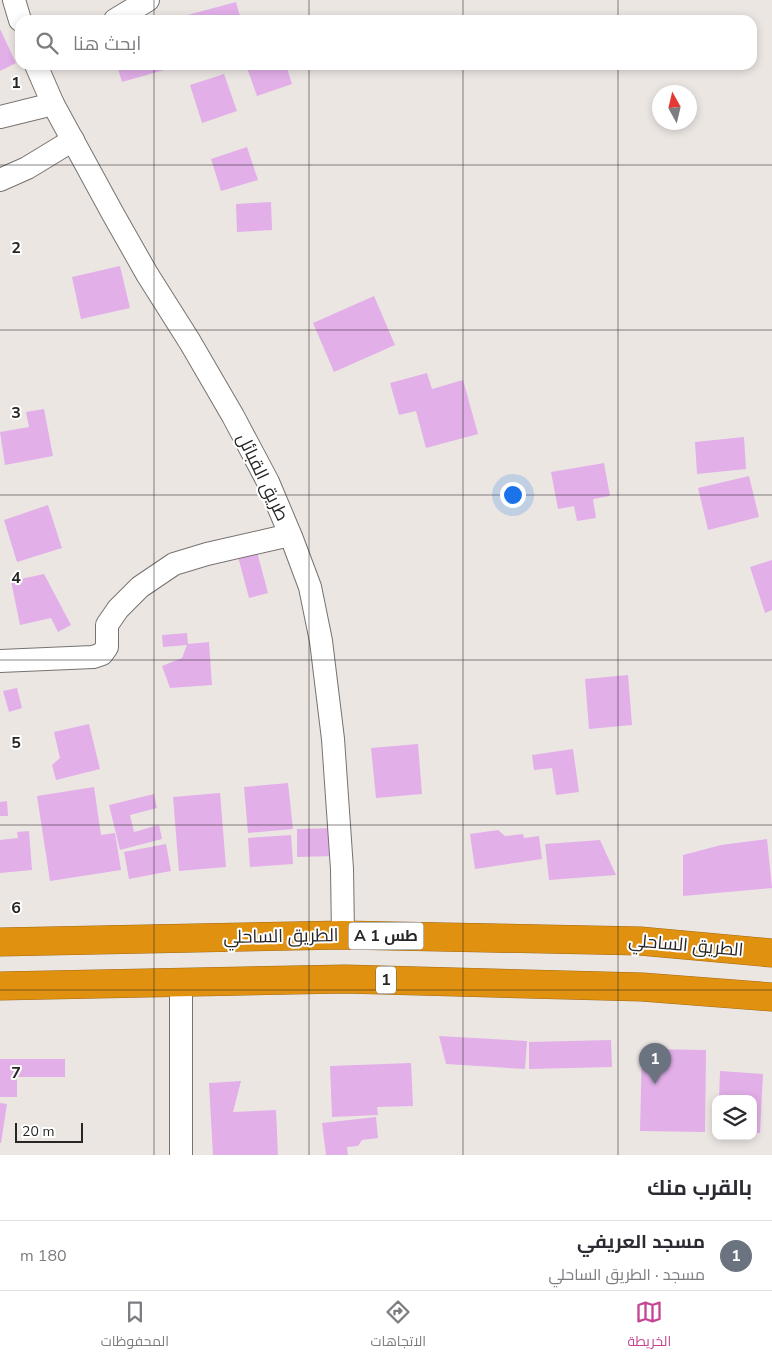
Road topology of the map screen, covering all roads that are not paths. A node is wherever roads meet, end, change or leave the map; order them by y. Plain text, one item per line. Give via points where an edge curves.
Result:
1 (14, 0) edge
2 (148, 0) edge
3 (18, 15) edge
4 (123, 15) edge
5 (40, 70) edge
6 (53, 104) junction
7 (0, 117) edge
8 (73, 140) junction
9 (0, 180) edge
10 (290, 535) junction
11 (0, 661) edge
12 (343, 935) junction
13 (0, 942) edge
14 (772, 953) edge
15 (181, 982) junction
16 (0, 986) edge
17 (772, 997) edge
18 (181, 1155) edge

1 - 3 street
2 - 4 street
5 - 6 street, طريق القبائل
6 - 7 street
6 - 8 street, طريق القبائل
8 - 9 street
8 - 10 street, طريق القبائل via 147,274 233,416 268,482
10 - 11 street via 174,564 140,587 118,609 107,625 107,647 93,658
10 - 12 street, طريق القبائل via 310,587 321,641 334,748
12 - 13 highway, الطريق الساحلي / A 1 طس
12 - 14 highway, الطريق الساحلي / A 1 طس via 640,940
15 - 16 highway, 1
15 - 17 highway, 1 via 345,979 642,987
15 - 18 street

